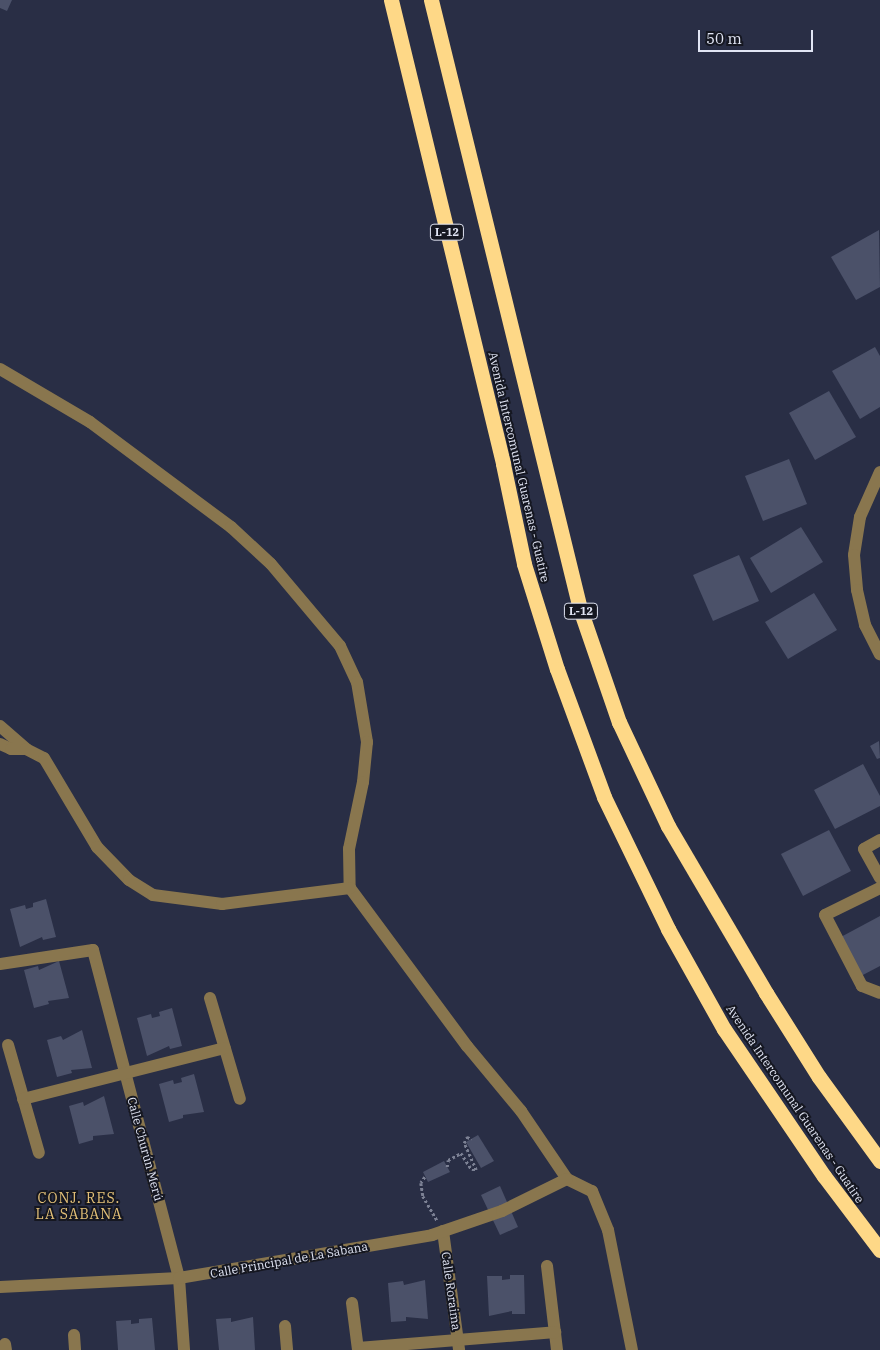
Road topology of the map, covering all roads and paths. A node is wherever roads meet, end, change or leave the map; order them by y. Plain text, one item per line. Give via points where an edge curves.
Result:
1 (391, 0) edge
2 (431, 0) edge
3 (0, 369) edge
4 (880, 472) edge
5 (880, 654) edge
6 (0, 726) edge
7 (0, 744) edge
8 (26, 749) junction
9 (880, 840) edge
10 (880, 878) edge
11 (350, 888) junction
12 (880, 888) edge
13 (0, 964) edge
14 (880, 993) edge
15 (210, 998) dead end
16 (8, 1045) dead end
17 (225, 1048) junction
18 (126, 1075) junction
19 (23, 1099) junction
20 (240, 1099) dead end
21 (472, 1138) dead end
22 (39, 1153) dead end
23 (880, 1161) edge
24 (447, 1167) dead end
25 (425, 1177) dead end
26 (567, 1179) junction
27 (443, 1231) junction
28 (880, 1250) edge
29 (547, 1266) dead end
30 (179, 1278) junction
31 (0, 1287) edge
32 (352, 1303) dead end
33 (285, 1326) dead end
34 (555, 1332) junction
35 (74, 1335) dead end
36 (459, 1344) edge
37 (358, 1349) edge
38 (75, 1350) edge
39 (184, 1350) edge
40 (287, 1350) edge
41 (557, 1350) edge
42 (632, 1350) edge

1 - 28 highway, Avenida Intercomunal Guarenas - Guatire / L-12 via 504,464 524,564 557,669 604,797 668,929 724,1029 824,1176
2 - 23 highway, Avenida Intercomunal Guarenas - Guatire / L-12 via 580,609 620,722 668,826 766,993 819,1077
3 - 11 street via 90,422 231,527 277,570 340,646 357,682 367,742 363,782 349,849
4 - 5 street via 860,517 854,555 865,625
6 - 8 street
7 - 8 street via 11,749
8 - 11 street via 44,758 97,847 129,880 153,895 222,904
9 - 10 street via 864,849
11 - 26 street via 466,1046 520,1111
12 - 14 street via 824,915 862,986
13 - 18 street, Calle Churún Merú via 93,950
15 - 17 street
16 - 19 street
17 - 18 street
17 - 20 street
18 - 19 street
18 - 30 street, Calle Churún Merú
19 - 22 street
21 - 24 path via 467,1137 464,1143 476,1170 472,1170 461,1153 448,1160
25 - 27 path via 421,1183 423,1196
26 - 27 street, Calle Principal de La Sabana via 502,1211
26 - 42 street via 592,1191 602,1212
27 - 30 street, Calle Principal de La Sabana
27 - 36 street, Calle Roraima
29 - 34 street
30 - 31 street, Calle Principal de La Sabana
30 - 39 street, Calle Churún Merú
32 - 37 street
33 - 40 street
34 - 36 street
34 - 41 street
35 - 38 street
36 - 37 street

